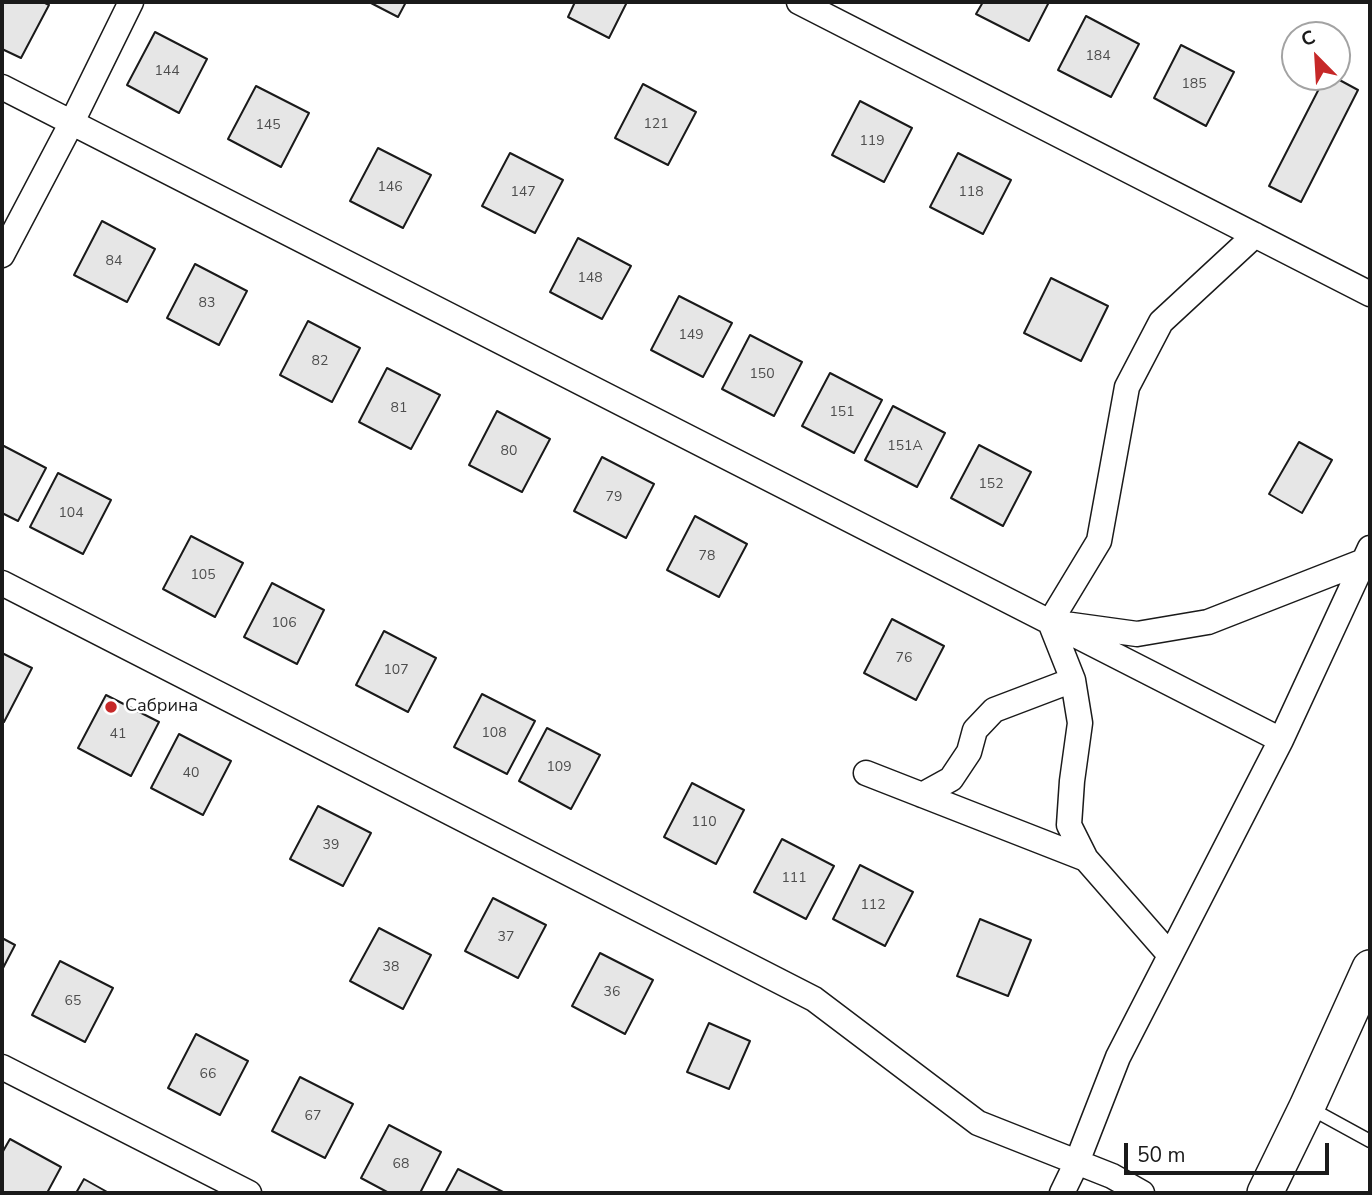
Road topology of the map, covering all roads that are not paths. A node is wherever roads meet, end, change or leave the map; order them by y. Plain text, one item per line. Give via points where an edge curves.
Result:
1 (131, 2) edge
2 (799, 2) edge
3 (2, 87) edge
4 (72, 122) junction
5 (1255, 236) junction
6 (2, 255) edge
7 (1370, 294) edge
8 (1367, 554) edge
9 (2, 583) edge
10 (1050, 622) junction
11 (1073, 680) junction
12 (1281, 740) junction
13 (866, 773) dead end
14 (922, 795) junction
15 (1086, 859) junction
16 (1170, 956) junction
17 (1370, 968) edge
18 (2, 1068) edge
19 (1307, 1107) junction
20 (1370, 1141) edge
21 (1077, 1162) junction
22 (249, 1193) edge
23 (1062, 1193) edge
24 (1142, 1193) edge
25 (1265, 1193) edge

1 - 4 street
2 - 5 street
3 - 4 street
4 - 6 street
4 - 10 street
5 - 7 street
5 - 10 street via 1161,322 1144,354 1127,387 1099,541
8 - 10 street via 1208,622 1137,634
8 - 12 street
9 - 21 street via 814,999 978,1123
10 - 11 street
10 - 12 street
11 - 14 street via 995,710 975,730 970,752 951,779
11 - 15 street via 1080,723 1069,825
12 - 16 street
13 - 14 street
14 - 15 street
15 - 16 street
16 - 21 street via 1118,1057
17 - 19 main road
18 - 22 street
19 - 20 lane
19 - 25 main road
21 - 23 street
21 - 24 street

